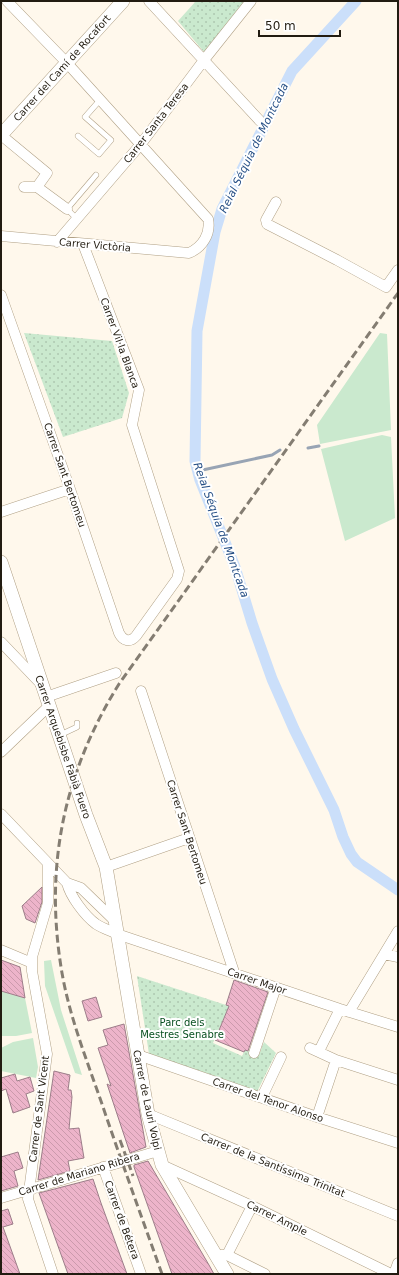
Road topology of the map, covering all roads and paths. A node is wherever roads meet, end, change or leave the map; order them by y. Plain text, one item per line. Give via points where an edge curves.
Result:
1 (7, 1) edge
2 (123, 1) edge
3 (149, 1) edge
4 (251, 1) edge
5 (204, 60) junction
6 (67, 63) junction
7 (100, 100) junction
8 (260, 121) dead end
9 (1, 135) edge
10 (78, 136) dead end
11 (141, 144) junction
12 (96, 175) dead end
13 (24, 187) dead end
14 (38, 187) junction
15 (276, 202) dead end
16 (67, 210) junction
17 (77, 219) junction
18 (1, 236) edge
19 (57, 242) junction
20 (83, 244) junction
21 (398, 270) edge
22 (1, 295) edge
23 (70, 489) junction
24 (1, 512) edge
25 (1, 562) edge
26 (136, 636) joint
27 (1, 642) edge
28 (116, 673) dead end
29 (141, 691) dead end
30 (46, 696) junction
31 (77, 723) dead end
32 (59, 735) junction
33 (1, 752) edge
34 (1, 814) edge
35 (190, 838) junction
36 (48, 864) junction
37 (106, 867) junction
38 (67, 883) junction
39 (115, 921) junction
40 (398, 931) edge
41 (117, 934) junction
42 (1, 950) edge
43 (384, 954) junction
44 (398, 957) edge
45 (32, 963) junction
46 (234, 972) junction
47 (276, 987) junction
48 (344, 1010) junction
49 (398, 1026) edge
50 (254, 1053) dead end
51 (138, 1056) junction
52 (280, 1056) dead end
53 (336, 1060) junction
54 (398, 1080) edge
55 (262, 1097) junction
56 (148, 1114) junction
57 (316, 1117) junction
58 (398, 1143) edge
59 (158, 1151) junction
60 (162, 1165) junction
61 (103, 1167) junction
62 (28, 1189) junction
63 (1, 1198) edge
64 (252, 1206) junction
65 (398, 1216) edge
66 (221, 1255) junction
67 (398, 1263) edge
68 (53, 1274) edge
69 (141, 1274) edge
70 (227, 1274) edge
71 (265, 1274) edge
72 (391, 1274) edge
73 (394, 1274) edge

1 - 6 street
2 - 6 street, Carrer del Camí de Rocafort
3 - 5 street
4 - 5 street, Carrer Santa Teresa
5 - 8 street
5 - 11 street, Carrer Santa Teresa
6 - 7 street
6 - 9 street, Carrer del Camí de Rocafort
7 - 10 lane via 85,117 111,140 99,154
7 - 11 street
9 - 14 street via 47,173
11 - 17 street, Carrer Santa Teresa
11 - 20 street, Carrer Victòria via 208,219 210,228 207,236 196,250 189,253
12 - 16 lane
13 - 14 street
14 - 16 street
15 - 21 street via 266,220 267,224 386,287
16 - 17 lane
17 - 19 street, Carrer Santa Teresa
18 - 19 street, Carrer Victòria
19 - 20 street, Carrer Victòria
20 - 26 street, Carrer Vil·la Blanca via 139,390 132,425 176,558 179,575
22 - 23 street, Carrer Sant Bertomeu
23 - 24 street
23 - 26 street, Carrer Sant Bertomeu via 119,633 126,641
25 - 30 street, Carrer Arquebisbe Fabià Fuero
27 - 30 street
28 - 30 street
29 - 35 street, Carrer Sant Bertomeu
30 - 32 street, Carrer Arquebisbe Fabià Fuero
30 - 33 street
31 - 32 lane via 74,729
32 - 37 street, Carrer Arquebisbe Fabià Fuero
34 - 36 street
35 - 37 street
35 - 46 street, Carrer Sant Bertomeu
36 - 38 street
36 - 45 street, Carrer de Sant Vicent via 48,903 33,949
37 - 39 street, Carrer Arquebisbe Fabià Fuero
38 - 39 street via 81,888
38 - 41 street, Carrer Major via 76,902 96,924
39 - 41 street, Carrer Arquebisbe Fabià Fuero
40 - 43 street
41 - 46 street, Carrer Major
41 - 51 street, Carrer de Lauri Volpi
42 - 45 street
43 - 44 street
43 - 48 street
45 - 62 street, Carrer de Sant Vicent via 47,1054
46 - 47 street, Carrer Major
47 - 48 street, Carrer Major
47 - 50 street
48 - 49 street, Carrer Major
48 - 53 street via 314,1049
51 - 55 street, Carrer del Tenor Alonso
51 - 56 street, Carrer de Lauri Volpi
52 - 55 street
53 - 54 street
53 - 57 street
55 - 57 street, Carrer del Tenor Alonso
56 - 59 street, Carrer de Lauri Volpi
56 - 65 street, Carrer de la Santíssima Trinitat
57 - 58 street, Carrer del Tenor Alonso
59 - 60 street, Carrer de Lauri Volpi
59 - 61 street, Carrer de Mariano Ribera
60 - 64 street, Carrer Ample
60 - 66 street, Carrer de Lauri Volpi
61 - 62 street, Carrer de Mariano Ribera
61 - 69 street, Carrer de Bétera
62 - 63 street, Carrer de Mariano Ribera
62 - 68 street, Carrer de Sant Vicent via 28,1199
64 - 66 street
64 - 72 street, Carrer Ample
66 - 70 street, Carrer de Lauri Volpi
66 - 71 street
67 - 73 street

